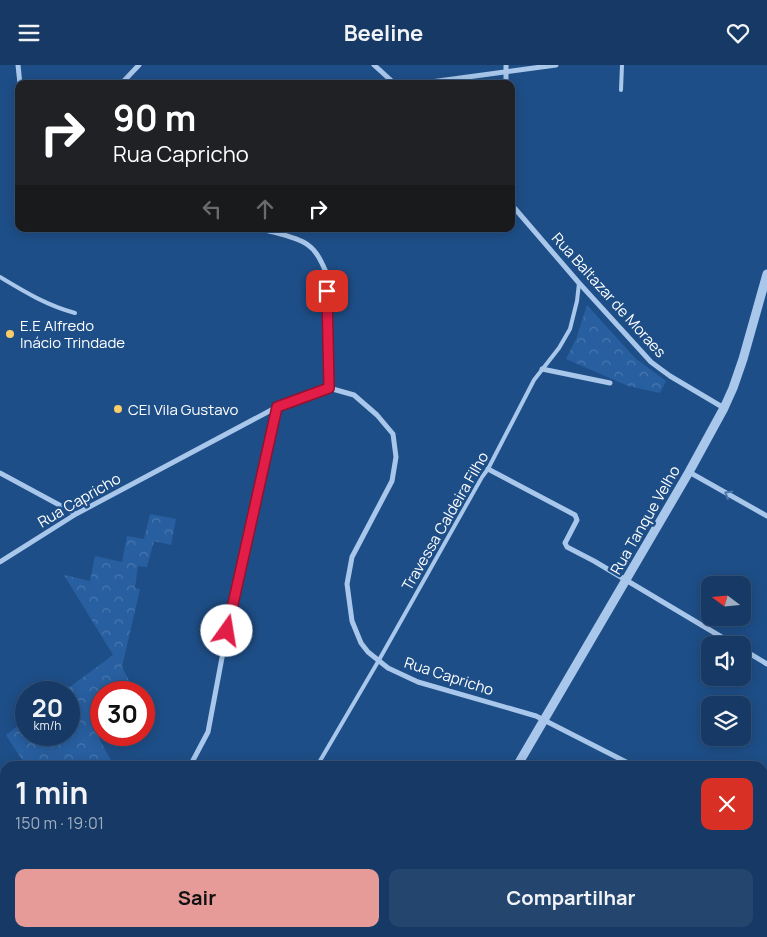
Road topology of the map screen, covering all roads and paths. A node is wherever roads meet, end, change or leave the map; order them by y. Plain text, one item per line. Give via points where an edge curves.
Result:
1 (18, 65) edge
2 (139, 65) edge
3 (374, 65) edge
4 (506, 65) edge
5 (556, 65) edge
6 (622, 65) edge
7 (506, 71) junction
8 (20, 80) edge
9 (125, 80) edge
10 (391, 80) edge
11 (444, 80) edge
12 (506, 80) edge
13 (621, 90) dead end
14 (515, 209) edge
15 (273, 232) edge
16 (767, 274) edge
17 (0, 277) edge
18 (579, 283) junction
19 (764, 300) edge
20 (75, 313) dead end
21 (542, 369) junction
22 (610, 383) dead end
23 (329, 388) junction
24 (277, 407) junction
25 (724, 409) junction
26 (488, 469) junction
27 (689, 472) junction
28 (0, 473) edge
29 (76, 514) junction
30 (767, 517) edge
31 (0, 562) edge
32 (627, 580) junction
33 (720, 636) edge
34 (751, 654) edge
35 (378, 660) junction
36 (767, 664) edge
37 (544, 721) junction
38 (193, 761) edge
39 (320, 761) edge
40 (520, 761) edge
41 (624, 761) edge

1 - 8 street
2 - 9 street
3 - 10 street
4 - 7 street
5 - 7 street
6 - 13 lane
7 - 11 street
7 - 12 street
14 - 18 street, Rua Baltazar de Moraes
15 - 23 street via 308,245 326,272
16 - 19 street, Rua Tanque Velho
17 - 20 lane via 39,299
18 - 21 lane, Travessa Caldeira Filho via 570,329
18 - 25 street, Rua Baltazar de Moraes via 651,362
19 - 25 street, Rua Tanque Velho
21 - 22 street
21 - 26 lane, Travessa Caldeira Filho
23 - 24 street, Rua Capricho
23 - 35 street, Rua Capricho via 354,395 377,415 392,434 396,457 392,481 352,557 346,584 352,621 361,643
24 - 29 street, Rua Capricho
24 - 38 street via 208,732
25 - 27 street, Rua Tanque Velho
26 - 32 street via 576,515 566,547
26 - 35 lane, Travessa Caldeira Filho
30 -> 27 street
27 - 32 street, Rua Tanque Velho
28 - 29 street
29 - 31 street, Rua Capricho
32 - 33 street
32 - 37 street, Rua Tanque Velho
34 - 36 street
35 - 37 street, Rua Capricho via 418,682
35 - 39 lane, Travessa Caldeira Filho
37 - 40 street, Rua Tanque Velho
37 - 41 street, Rua Capricho

